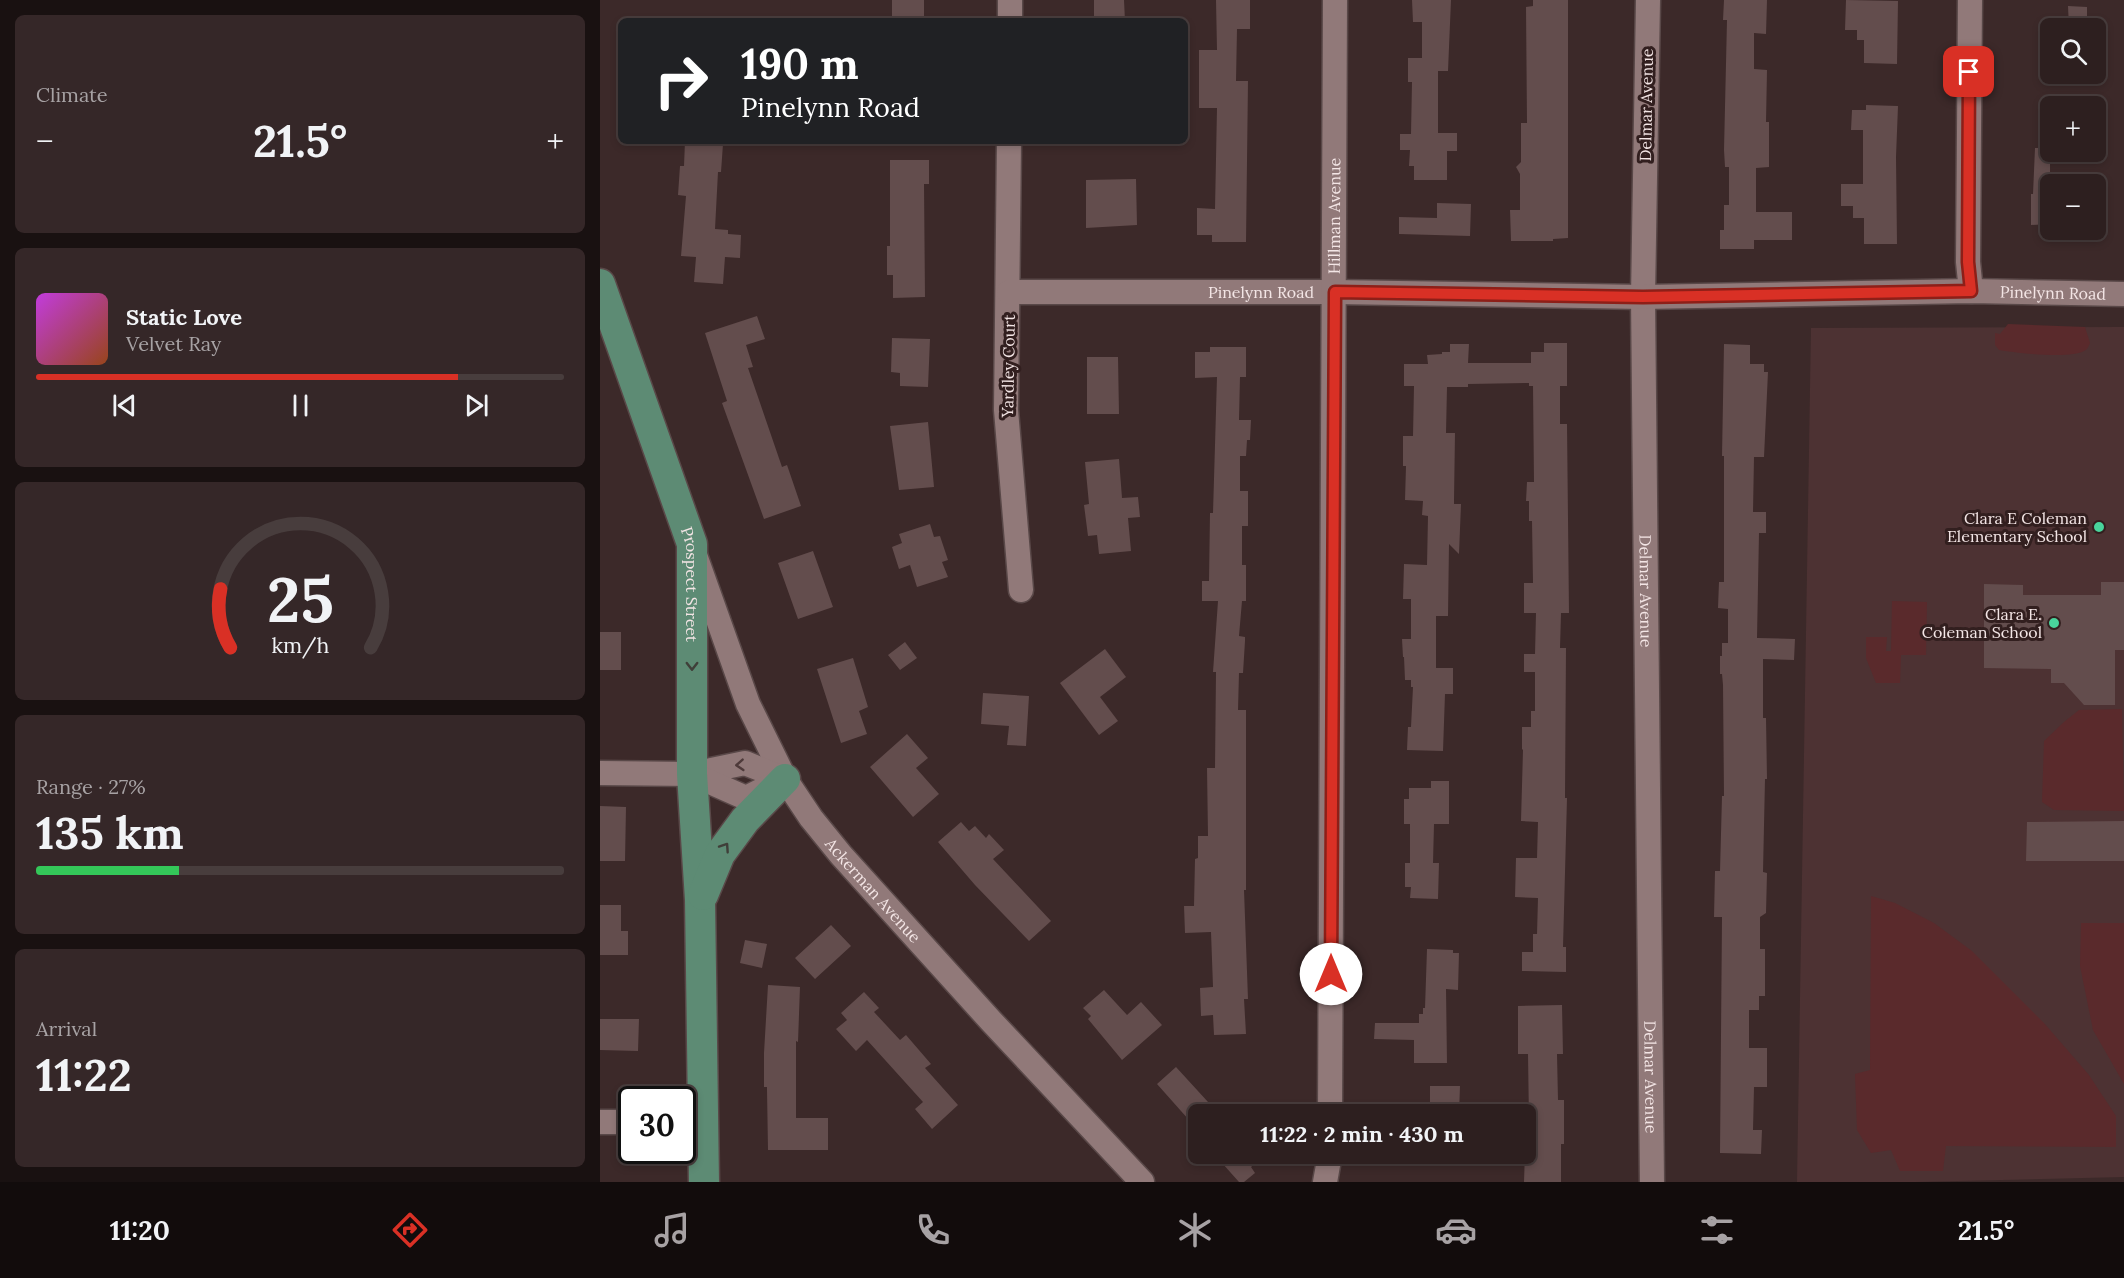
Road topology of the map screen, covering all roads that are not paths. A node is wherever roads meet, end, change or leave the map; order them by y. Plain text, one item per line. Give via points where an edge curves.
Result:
1 (1010, 0) edge
2 (1335, 0) edge
3 (1648, 0) edge
4 (1970, 0) edge
5 (1010, 18) edge
6 (1010, 144) edge
7 (600, 284) edge
8 (1971, 291) junction
9 (1009, 292) junction
10 (1335, 292) junction
11 (2124, 294) edge
12 (1643, 297) junction
13 (692, 544) junction
14 (1021, 590) dead end
15 (600, 773) edge
16 (692, 774) junction
17 (785, 778) junction
18 (700, 900) junction
19 (694, 1086) edge
20 (1330, 1104) edge
21 (600, 1122) edge
22 (618, 1122) edge
23 (696, 1138) edge
24 (1328, 1164) edge
25 (704, 1182) edge
26 (1142, 1182) edge
27 (1325, 1182) edge
28 (1652, 1182) edge

1 - 5 street
2 - 10 street, Hillman Avenue
3 - 12 street, Delmar Avenue
4 - 8 street
6 - 9 street, Yardley Court
7 - 13 main road, Prospect Street
8 - 11 street, Pinelynn Road
8 - 12 street, Pinelynn Road
9 - 10 street, Pinelynn Road
9 - 14 street, Yardley Court via 1006,410
10 - 12 street, Pinelynn Road
10 - 20 street, Hillman Avenue
12 - 28 street, Delmar Avenue
13 -> 16 main road, Prospect Street
13 - 17 street, Ackerman Avenue via 748,704
15 - 16 street
17 -> 16 street via 745,763
16 - 17 street via 746,798
16 - 18 main road, Prospect Street
18 -> 17 main road, Prospect Street via 720,854 745,820
17 - 26 street, Ackerman Avenue via 841,855
18 - 19 main road, Prospect Street
21 - 22 street
23 - 25 main road, Prospect Street
24 - 27 street

